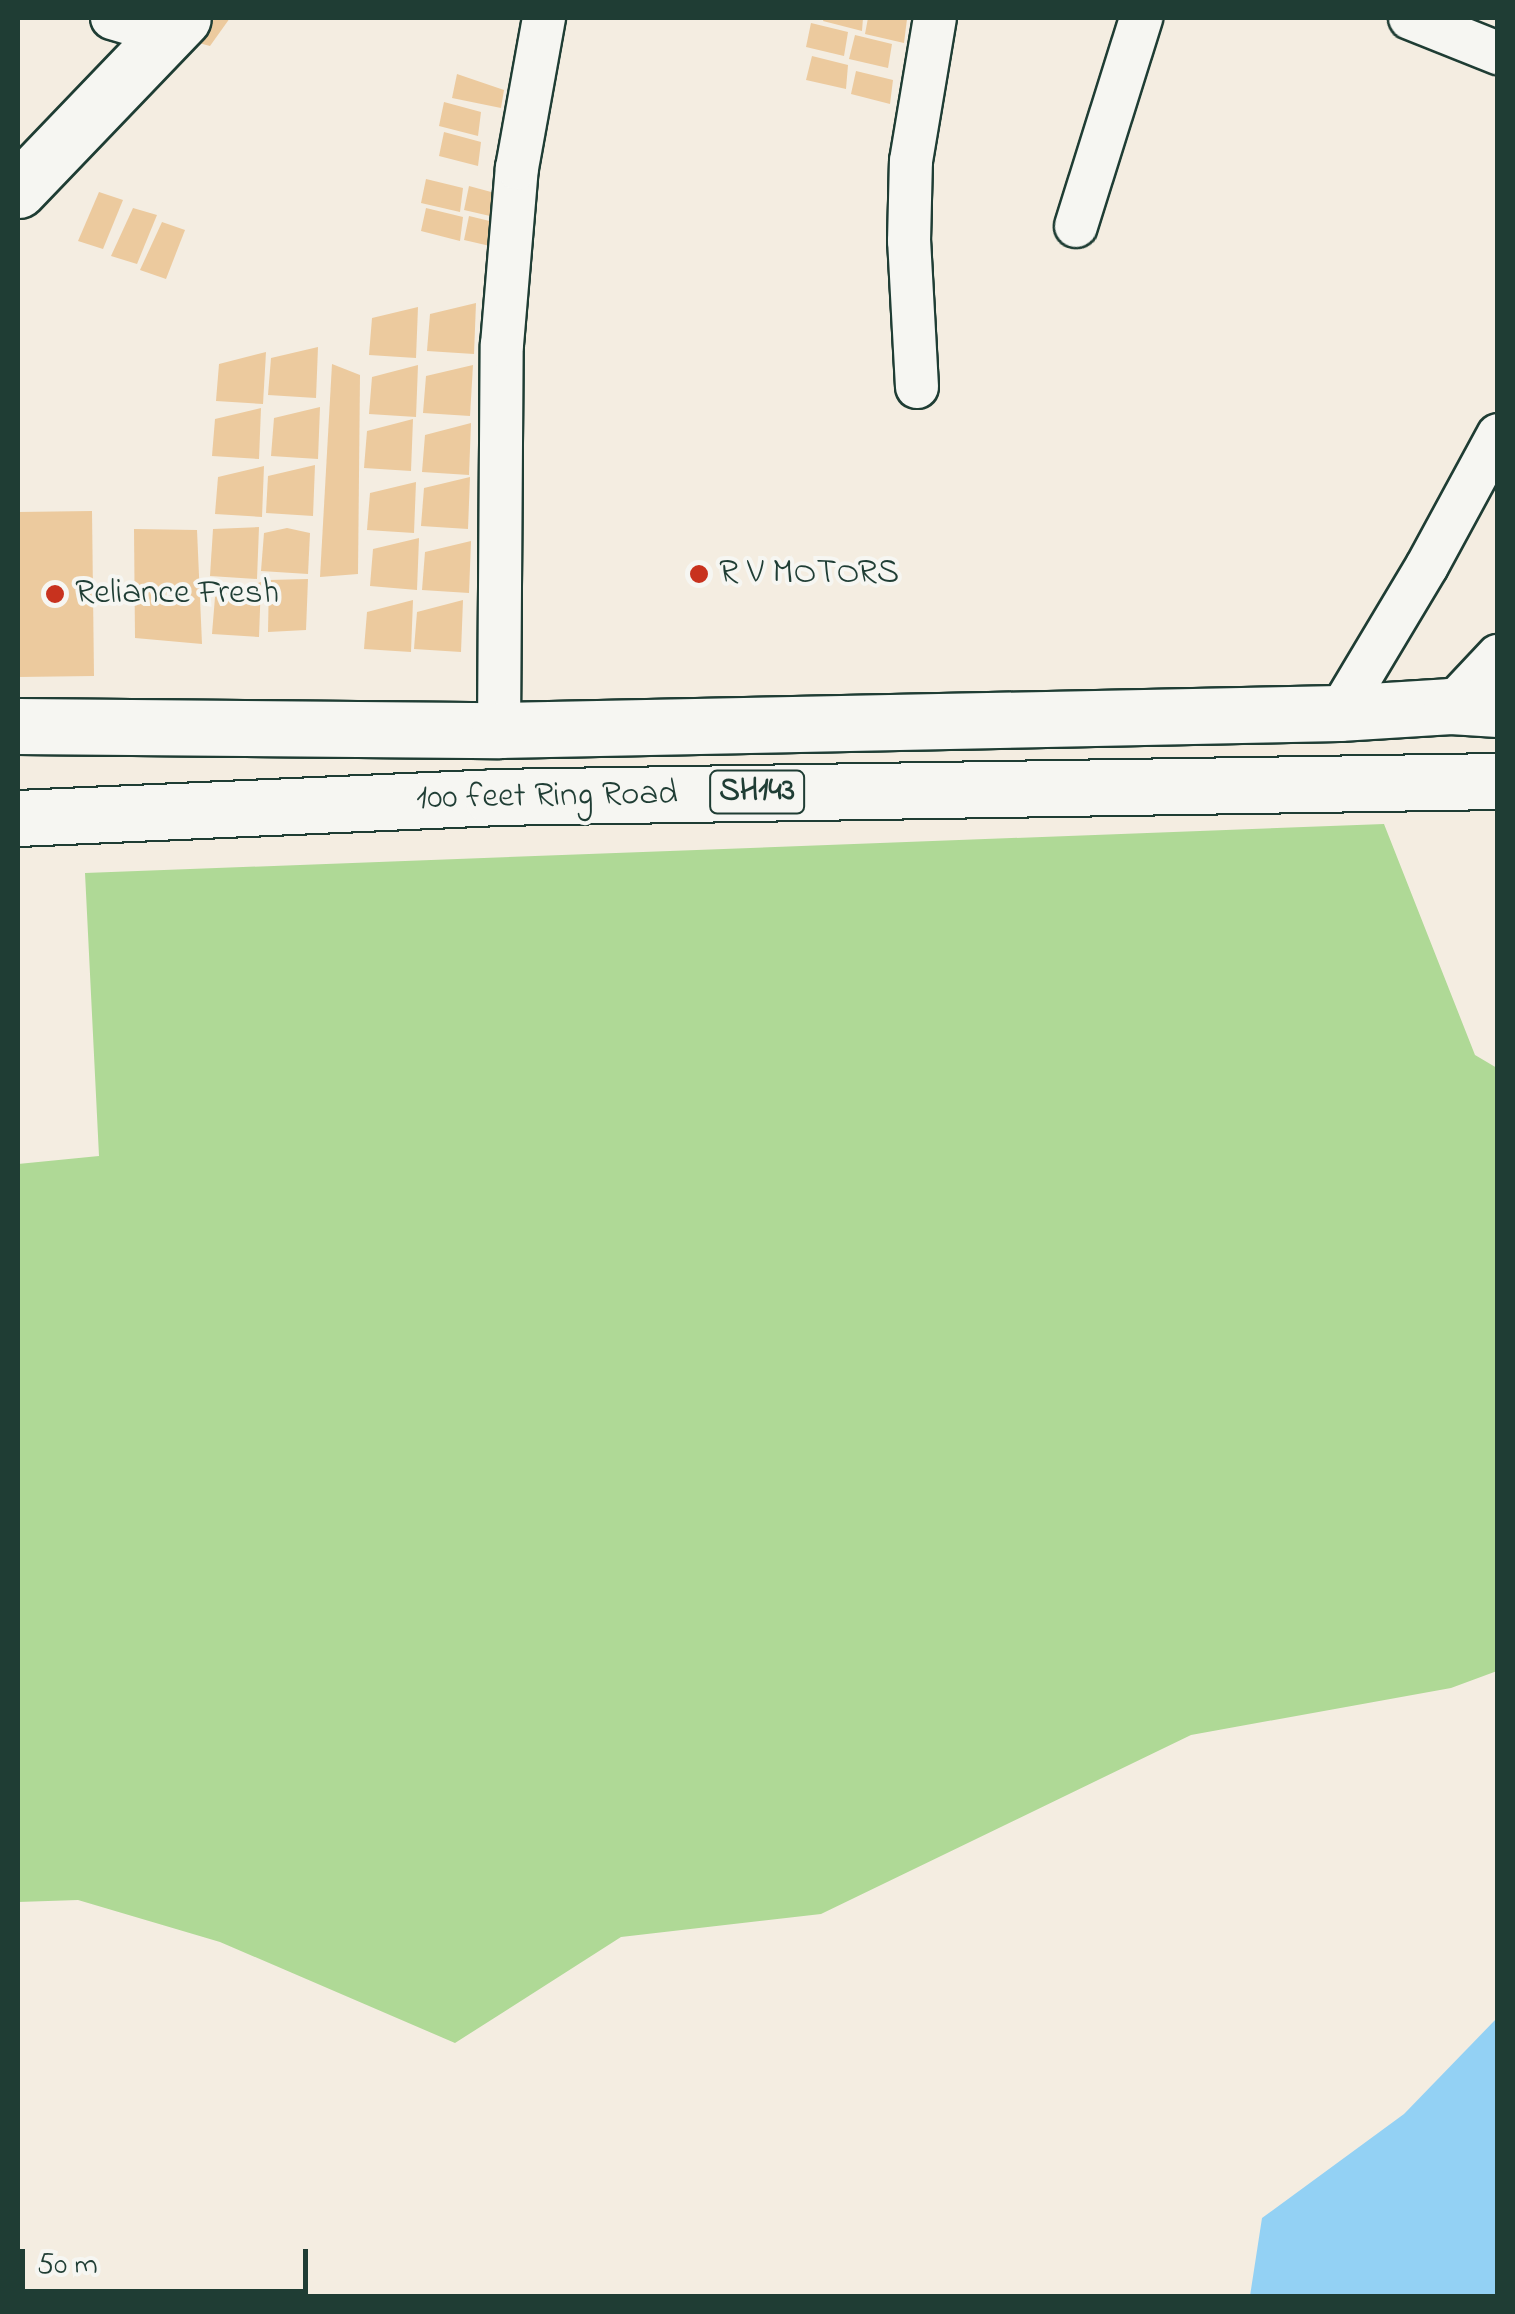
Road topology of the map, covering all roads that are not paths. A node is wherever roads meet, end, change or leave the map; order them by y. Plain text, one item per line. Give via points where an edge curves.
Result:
1 (112, 18) edge
2 (544, 18) edge
3 (936, 18) edge
4 (1141, 18) edge
5 (1410, 18) edge
6 (174, 26) edge
7 (1498, 53) edge
8 (18, 190) edge
9 (1076, 226) dead end
10 (917, 387) dead end
11 (1498, 435) edge
12 (1498, 656) edge
13 (1474, 708) edge
14 (1339, 712) junction
15 (18, 726) edge
16 (499, 730) junction
17 (1498, 781) edge
18 (18, 818) edge

1 - 6 street
2 - 16 street via 517,168 502,345
3 - 10 street via 910,161
4 - 9 street
5 - 7 street
6 - 8 main road
11 - 14 street
12 - 13 street
13 - 14 main road, 100 feet Ring Road / SH143
14 - 16 main road, 100 feet Ring Road / SH143
15 - 16 main road, 100 feet Ring Road / SH143
17 - 18 main road, 100 feet Ring Road / SH143 via 492,796

